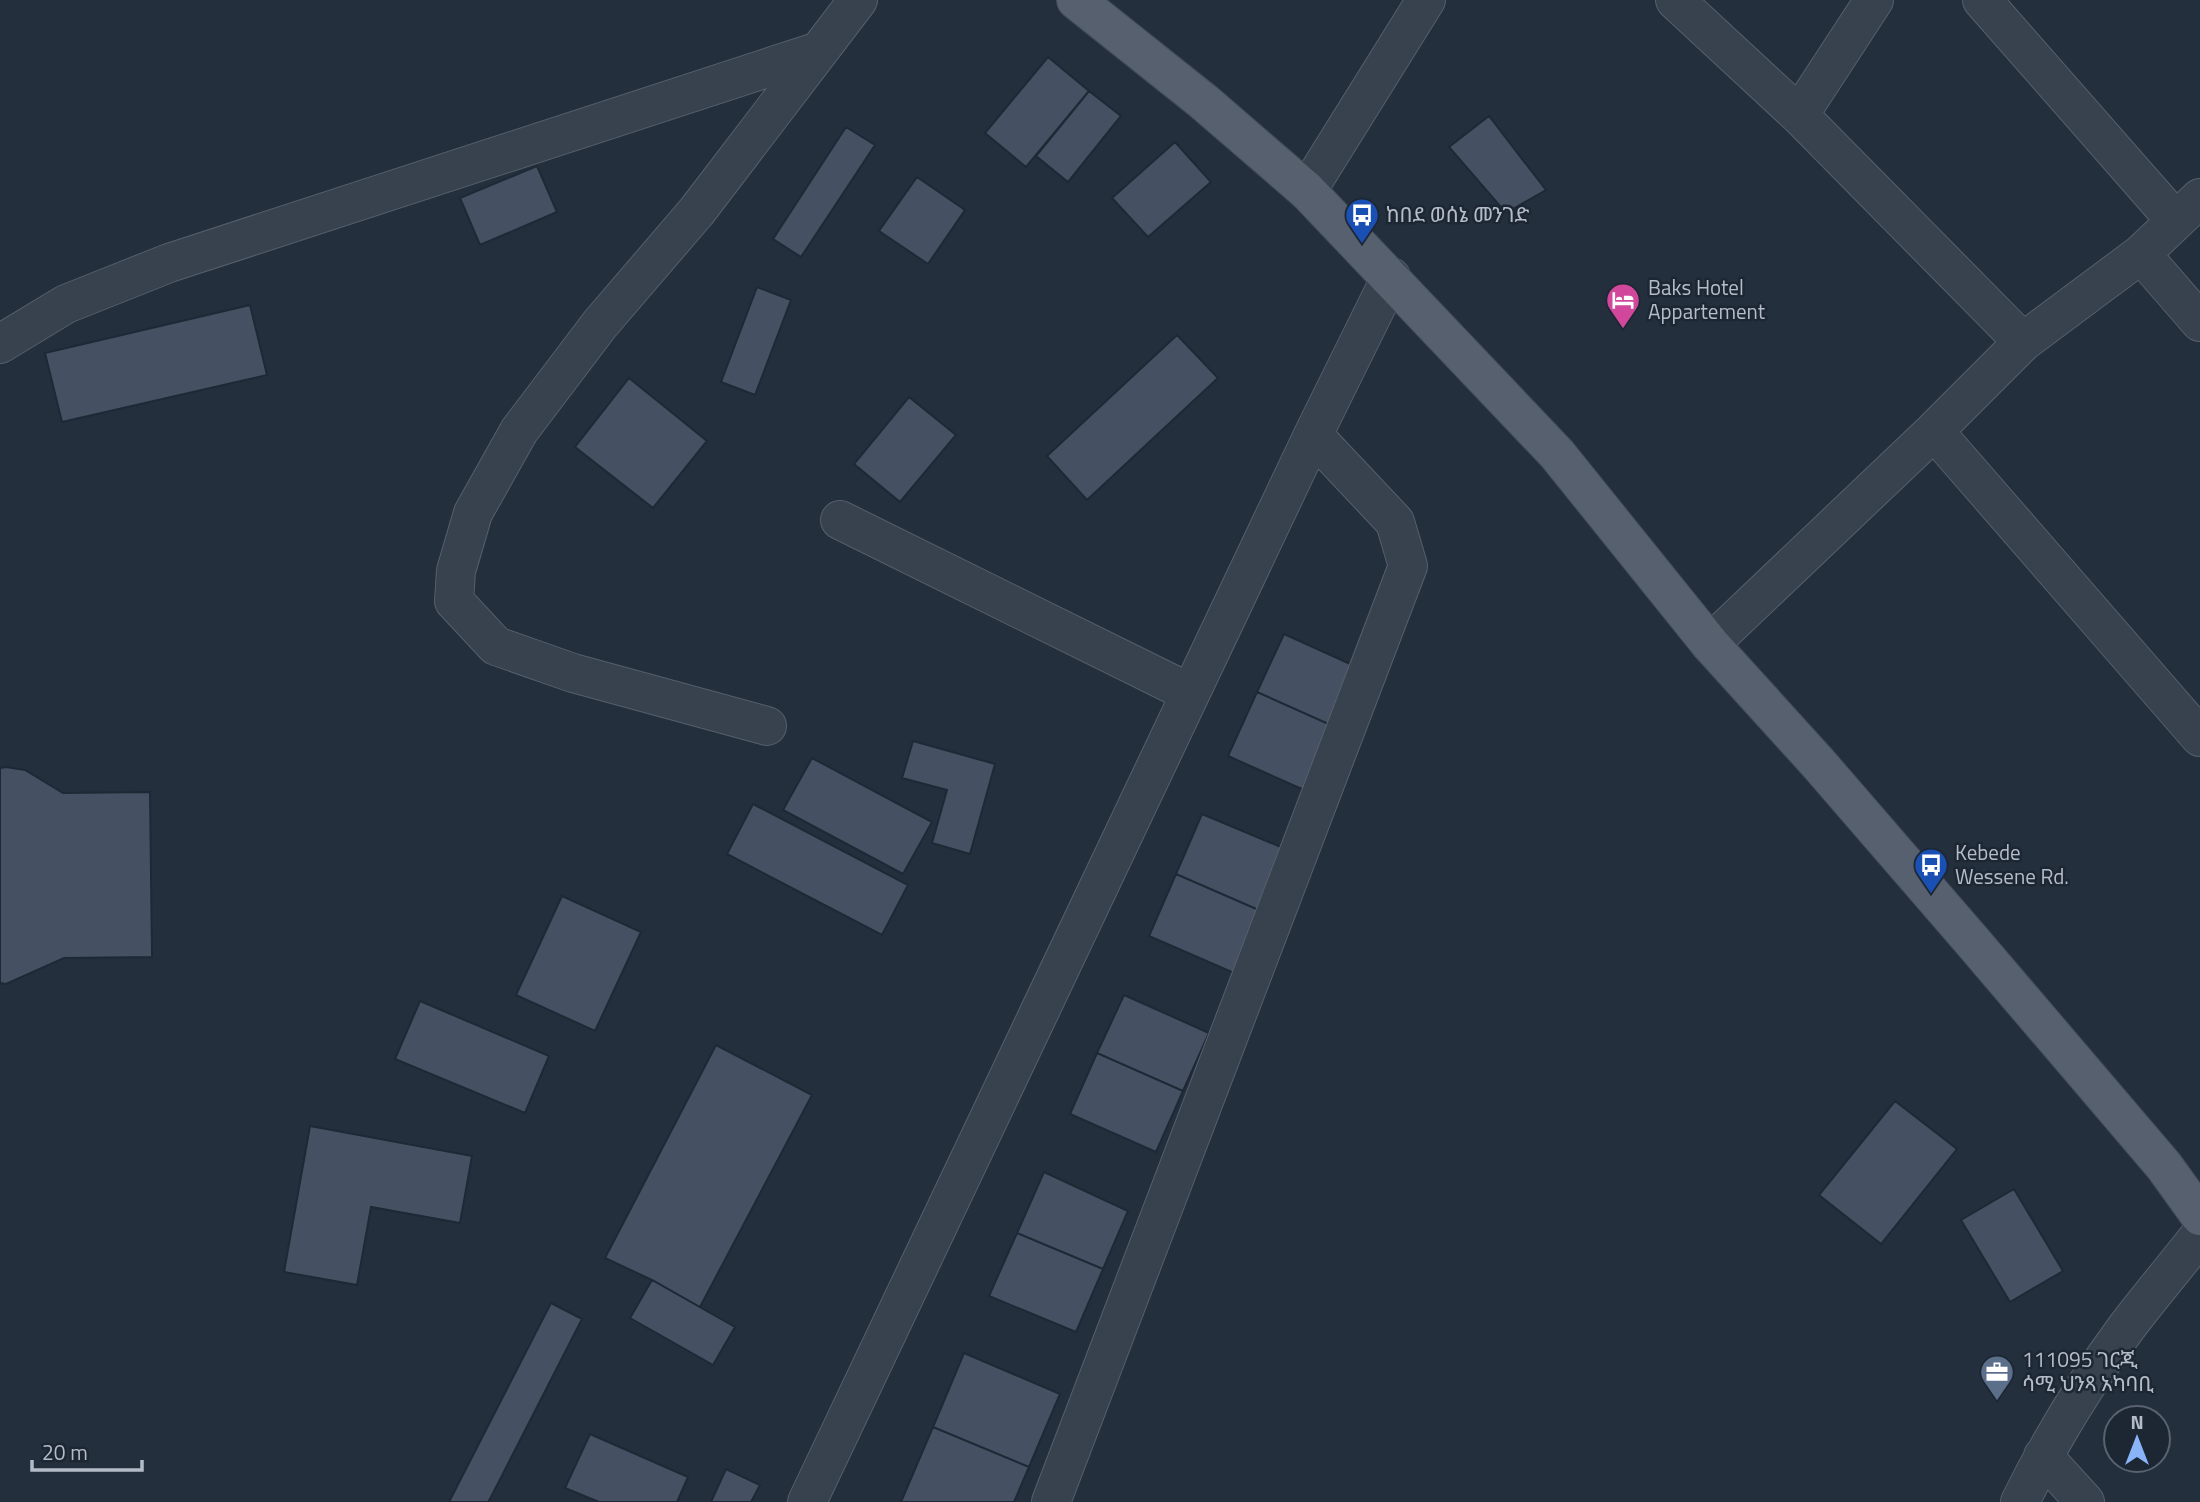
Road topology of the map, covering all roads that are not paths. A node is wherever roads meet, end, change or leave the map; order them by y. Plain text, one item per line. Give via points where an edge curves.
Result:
1 (858, 0) edge
2 (1076, 0) edge
3 (1426, 0) edge
4 (1675, 0) edge
5 (1874, 0) edge
6 (1982, 0) edge
7 (819, 51) junction
8 (1800, 114) junction
9 (1307, 191) junction
10 (2187, 209) edge
11 (2141, 254) junction
12 (1391, 277) junction
13 (2200, 322) edge
14 (2023, 342) junction
15 (0, 344) edge
16 (1934, 432) junction
17 (1313, 435) junction
18 (840, 520) dead end
19 (1710, 644) junction
20 (1190, 693) junction
21 (767, 726) dead end
22 (2200, 737) edge
23 (2200, 1216) edge
24 (2200, 1235) edge
25 (2043, 1456) junction
26 (807, 1502) edge
27 (1051, 1502) edge
28 (2020, 1502) edge
29 (2085, 1502) edge

1 - 7 street
2 - 9 main road
3 - 9 street
4 - 8 street
5 - 8 street
6 - 10 street
7 - 15 street via 169,263 66,304
7 - 21 street via 519,431 474,513 456,571 454,601 496,646 573,673
8 - 14 street
9 - 12 main road
10 - 11 street
11 - 13 street
11 - 14 street
12 - 17 street
12 - 19 main road via 1557,454
14 - 16 street
16 - 19 street
16 - 22 street
17 - 20 street
17 - 27 street via 1395,522 1408,566
18 - 20 street
19 - 23 main road via 1972,941 2164,1166
20 - 26 street
24 - 25 street via 2127,1327
25 - 28 street
25 - 29 street

